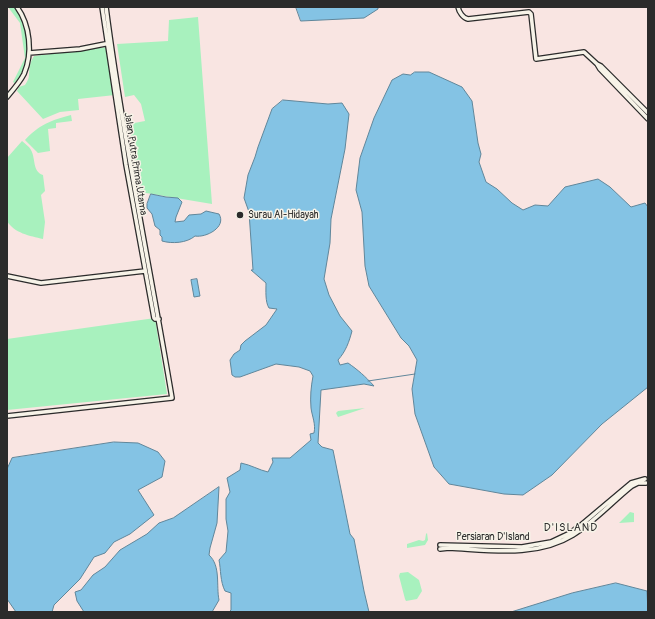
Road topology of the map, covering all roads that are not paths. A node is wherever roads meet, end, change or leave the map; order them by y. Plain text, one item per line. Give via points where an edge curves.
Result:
1 (17, 7) edge
2 (102, 7) edge
3 (106, 7) edge
4 (459, 8) edge
5 (109, 44) junction
6 (29, 53) junction
7 (597, 64) junction
8 (7, 97) edge
9 (648, 113) edge
10 (648, 119) edge
11 (145, 271) junction
12 (7, 276) edge
13 (159, 319) junction
14 (7, 416) edge
15 (647, 481) edge
16 (440, 547) dead end

1 - 6 street via 28,33
2 - 5 street, Jalan Putra Prima Utama
3 - 5 street, Jalan Putra Prima Utama
4 - 7 street via 468,19 528,12 531,14 536,59 584,52
5 - 6 street
5 - 11 street, Jalan Putra Prima Utama via 126,165
5 - 13 street, Jalan Putra Prima Utama
6 - 8 street via 24,74
7 - 9 street
7 - 10 street
11 - 12 street via 41,283
11 - 13 street, Jalan Putra Prima Utama via 154,318
13 - 14 street, Jalan Putra Prima Utama via 172,398
15 - 16 street, Persiaran D'Island via 632,486 583,528 552,545 522,550

